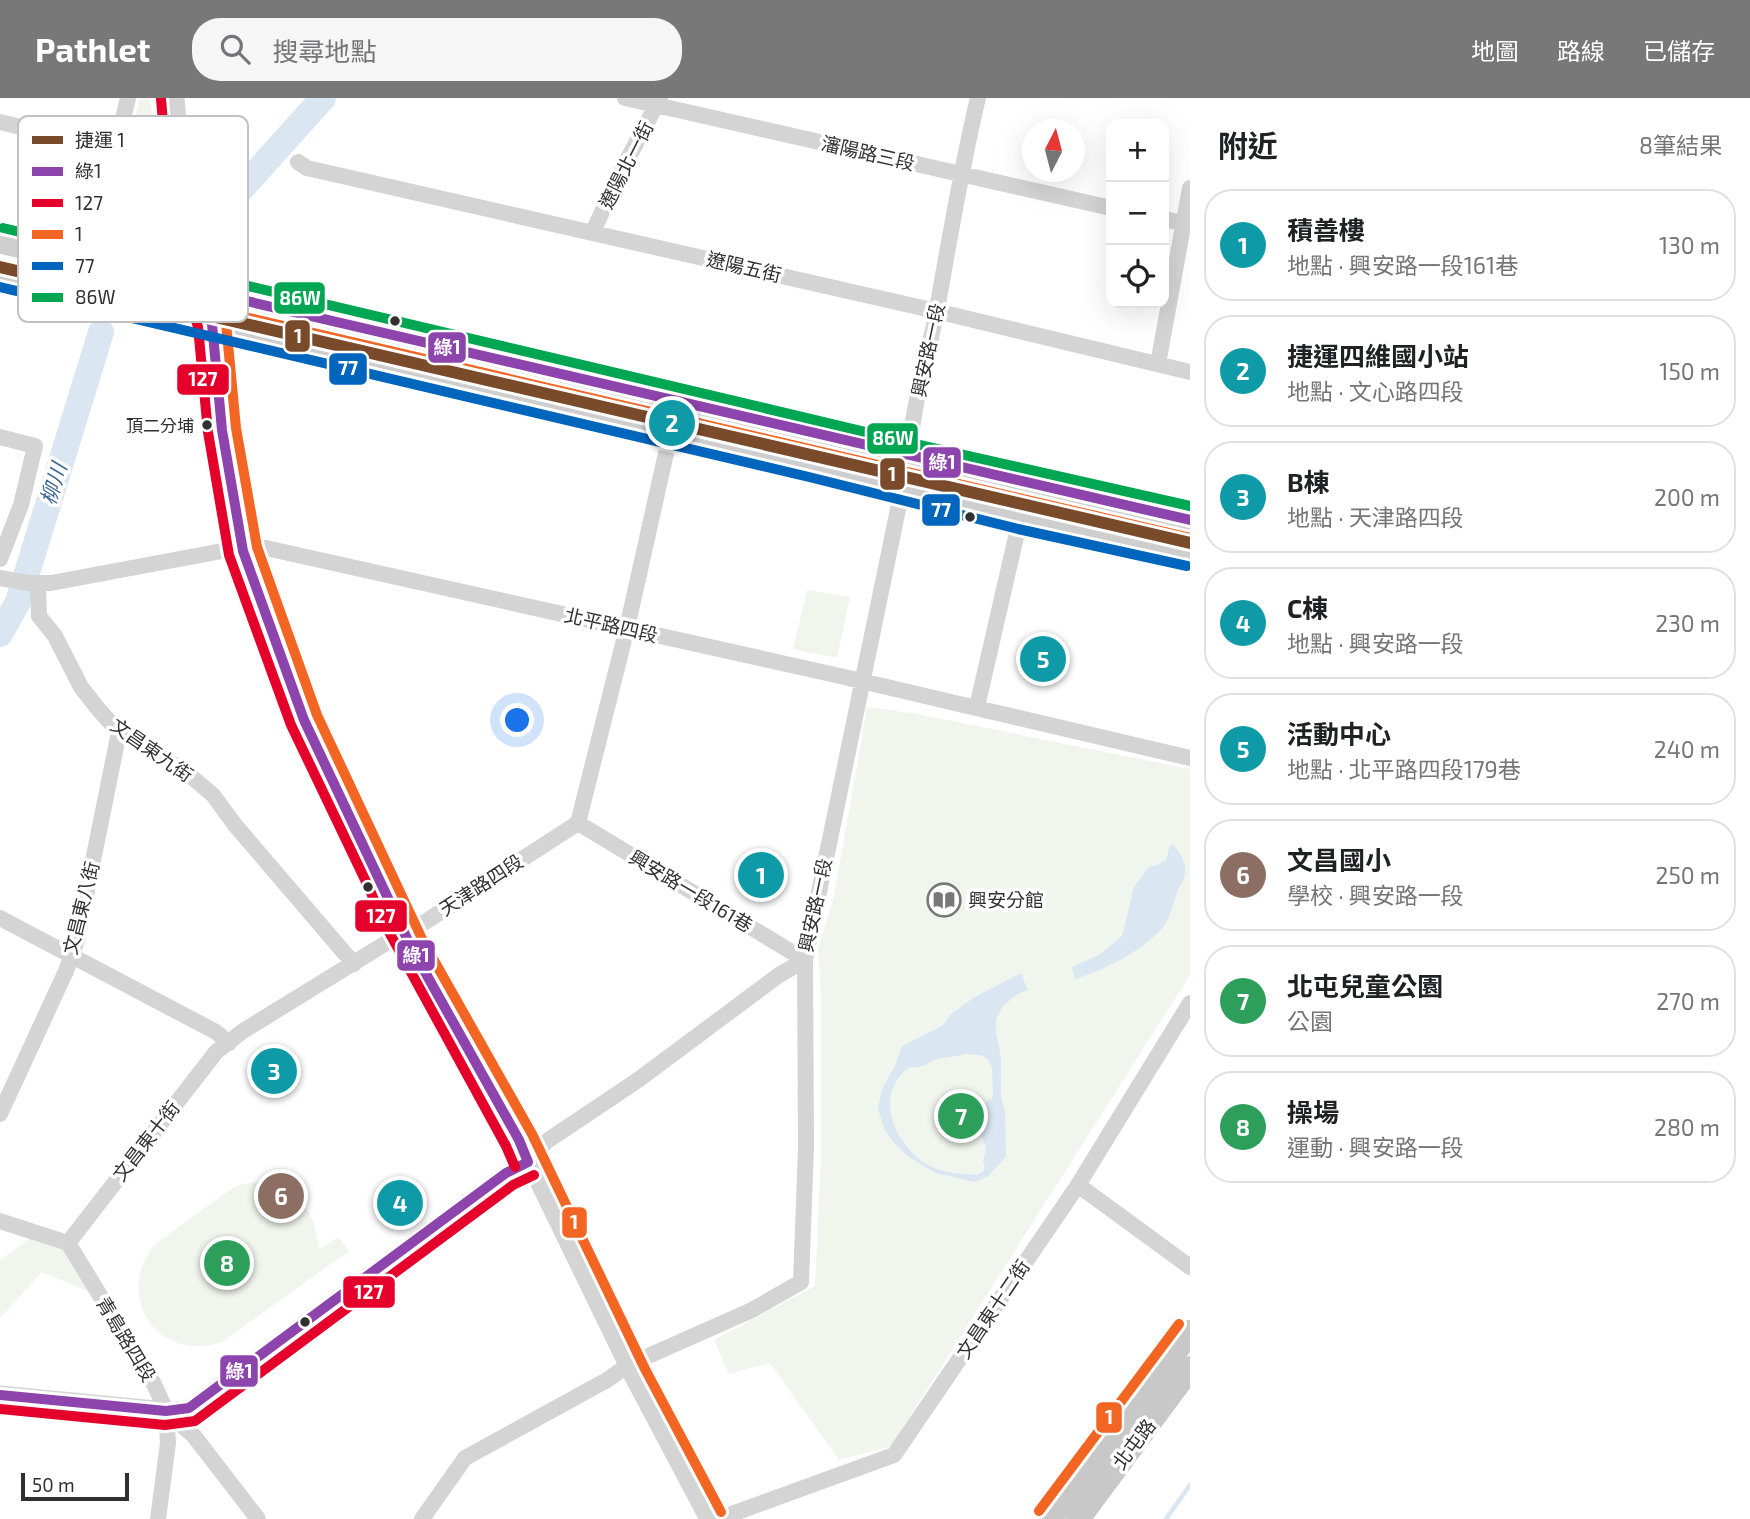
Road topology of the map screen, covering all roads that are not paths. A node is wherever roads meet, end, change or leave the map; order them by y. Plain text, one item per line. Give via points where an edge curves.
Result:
1 (128, 98) edge
2 (175, 98) edge
3 (625, 98) edge
4 (978, 98) edge
5 (658, 102) edge
6 (123, 116) edge
7 (177, 116) edge
8 (0, 122) edge
9 (18, 126) edge
10 (298, 162) dead end
11 (960, 174) junction
12 (1190, 188) edge
13 (1106, 207) edge
14 (1186, 224) edge
15 (593, 232) junction
16 (0, 242) edge
17 (18, 246) edge
18 (0, 273) edge
19 (18, 277) edge
20 (248, 301) edge
21 (936, 311) junction
22 (204, 322) edge
23 (212, 324) junction
24 (1158, 364) junction
25 (1190, 372) edge
26 (670, 431) junction
27 (0, 437) edge
28 (909, 456) junction
29 (902, 485) junction
30 (1021, 515) junction
31 (1190, 520) edge
32 (243, 551) junction
33 (1190, 552) edge
34 (0, 559) edge
35 (3, 578) edge
36 (33, 583) junction
37 (626, 628) junction
38 (864, 681) junction
39 (977, 707) junction
40 (119, 732) junction
41 (1190, 758) edge
42 (578, 823) junction
43 (0, 918) edge
44 (404, 932) junction
45 (71, 955) junction
46 (805, 960) junction
47 (354, 964) junction
48 (1190, 1003) edge
49 (229, 1043) junction
50 (0, 1114) edge
51 (528, 1161) junction
52 (1078, 1185) junction
53 (0, 1221) edge
54 (68, 1243) junction
55 (1190, 1267) edge
56 (1190, 1332) edge
57 (628, 1365) junction
58 (1190, 1368) edge
59 (0, 1395) edge
60 (166, 1411) junction
61 (158, 1519) edge
62 (258, 1519) edge
63 (422, 1519) edge
64 (709, 1519) edge
65 (718, 1519) edge
66 (1050, 1519) edge
67 (1077, 1519) edge

1 - 6 street
2 - 7 street
3 - 5 street, 瀋陽路三段
4 - 11 street, 興安路一段
5 - 11 street, 瀋陽路三段
5 - 15 street, 遼陽北一街
8 - 9 street
10 - 15 street, 遼陽五街 via 307,168
11 - 13 street, 瀋陽路三段
11 - 21 street, 興安路一段
12 - 14 street
14 - 24 street
15 - 21 street, 遼陽五街
16 - 17 main road
18 - 19 main road
20 - 28 main road
21 - 24 street, 遼陽五街
21 - 28 street, 興安路一段
22 - 23 main road
23 - 26 main road
23 - 32 street via 222,430
24 - 25 street, 遼陽五街
26 - 29 main road
26 - 37 street
27 - 34 street via 35,446 21,505
28 - 29 street, 興安路一段
28 - 31 main road
29 - 30 main road
29 - 38 street, 興安路一段
30 - 33 main road
30 - 39 street
32 - 36 street, 北平路四段
32 - 37 street, 北平路四段 via 266,548
32 - 44 street via 304,720
35 - 36 street
36 - 40 street, 文昌東九街 via 39,616 55,636 81,687
37 - 38 street, 北平路四段
37 - 42 street
38 - 39 street, 北平路四段
38 - 46 street, 興安路一段
39 - 41 street, 北平路四段
40 - 45 street, 文昌東八街
40 - 47 street, 文昌東九街 via 214,795
42 - 44 street, 天津路四段
42 - 46 street, 興安路一段161巷
43 - 45 street
44 - 47 street, 天津路四段
44 - 51 street
45 - 49 street
45 - 50 street, 文昌東八街
46 - 51 street, 興安路一段 via 547,1141
46 - 57 street via 801,1282 752,1310
47 - 49 street, 天津路四段
48 - 52 street, 文昌東十二街
49 - 54 street, 文昌東十街 via 216,1052
51 - 57 street
51 - 60 street, 興安路一段 via 189,1408
52 - 55 street
52 - 65 street, 文昌東十二街 via 894,1455
53 - 54 street
54 - 60 street, 青島路四段
56 - 66 main road, 北屯路
57 - 63 street via 465,1458
57 - 64 street
58 - 67 main road, 北屯路
59 - 60 street
60 - 61 street via 168,1443
60 - 62 street, 青島路四段 via 194,1436

